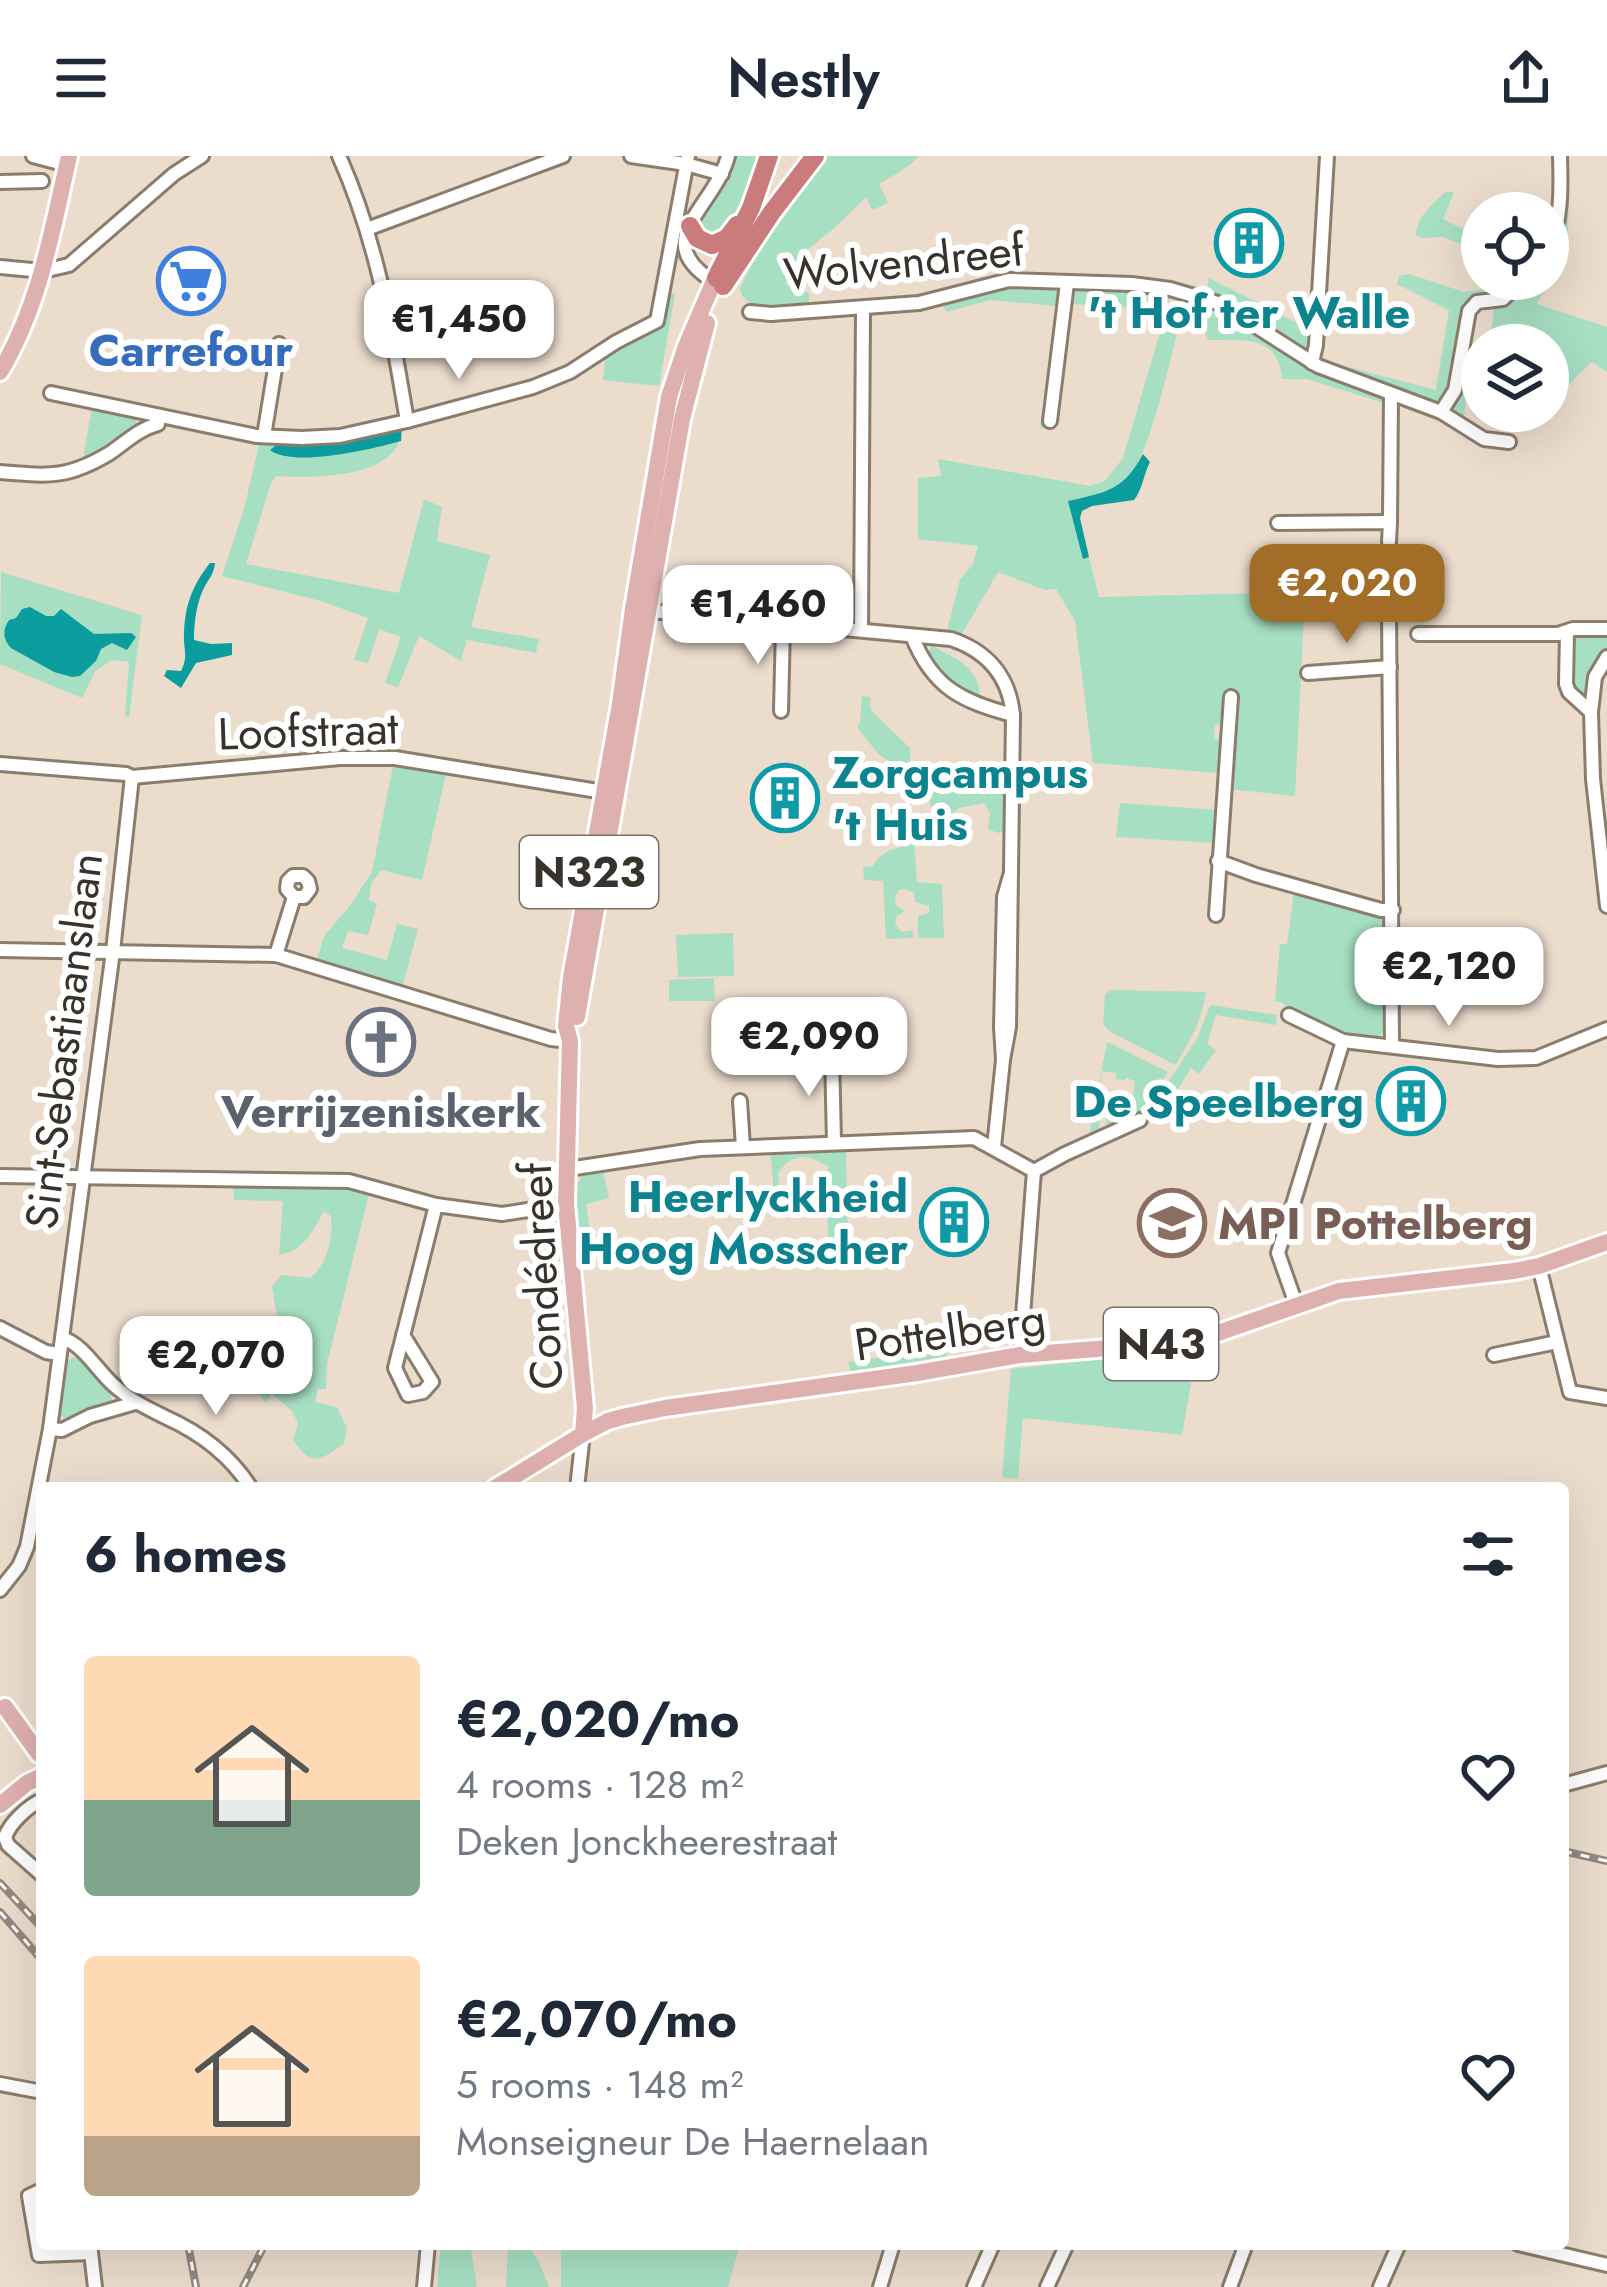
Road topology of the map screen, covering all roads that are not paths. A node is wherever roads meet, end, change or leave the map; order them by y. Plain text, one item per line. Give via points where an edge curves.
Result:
1 (34, 156) edge
2 (202, 156) edge
3 (340, 156) edge
4 (563, 156) edge
5 (631, 156) edge
6 (728, 156) edge
7 (769, 156) edge
8 (815, 156) edge
9 (1327, 156) edge
10 (1560, 156) edge
11 (687, 160) edge
12 (68, 161) edge
13 (722, 173) junction
14 (42, 181) dead end
15 (0, 182) edge
16 (1559, 192) edge
17 (752, 208) junction
18 (690, 226) junction
19 (367, 229) junction
20 (0, 267) edge
21 (43, 271) junction
22 (1067, 283) junction
23 (718, 284) junction
24 (1494, 300) edge
25 (863, 309) junction
26 (750, 312) dead end
27 (279, 344) dead end
28 (1312, 363) junction
29 (0, 373) edge
30 (51, 393) dead end
31 (1390, 394) junction
32 (1441, 412) junction
33 (407, 421) junction
34 (1050, 422) dead end
35 (158, 424) dead end
36 (264, 436) junction
37 (1509, 442) dead end
38 (0, 472) edge
39 (1390, 522) junction
40 (1277, 523) dead end
41 (1389, 542) dead end
42 (1389, 604) dead end
43 (641, 610) junction
44 (783, 625) junction
45 (1607, 628) edge
46 (861, 630) junction
47 (1567, 632) junction
48 (1418, 634) dead end
49 (912, 636) junction
50 (1607, 657) edge
51 (1390, 667) junction
52 (1307, 674) dead end
53 (1231, 697) dead end
54 (781, 711) dead end
55 (1591, 712) junction
56 (1013, 715) junction
57 (0, 764) edge
58 (132, 777) junction
59 (610, 793) junction
60 (1217, 861) junction
61 (294, 897) dead end
62 (1607, 906) edge
63 (1393, 910) junction
64 (1216, 915) dead end
65 (0, 950) edge
66 (113, 951) junction
67 (276, 955) junction
68 (1289, 1016) dead end
69 (1607, 1030) edge
70 (570, 1041) junction
71 (1343, 1041) junction
72 (1392, 1046) junction
73 (832, 1055) dead end
74 (740, 1101) dead end
75 (1140, 1120) dead end
76 (834, 1142) junction
77 (743, 1147) junction
78 (994, 1147) junction
79 (568, 1169) junction
80 (1034, 1171) junction
81 (0, 1176) edge
82 (83, 1179) junction
83 (566, 1204) junction
84 (436, 1205) junction
85 (1607, 1242) edge
86 (1539, 1266) junction
87 (1296, 1304) junction
88 (0, 1328) edge
89 (403, 1335) dead end
90 (62, 1338) junction
91 (1557, 1342) junction
92 (59, 1354) junction
93 (1020, 1355) junction
94 (1494, 1355) dead end
95 (1607, 1398) edge
96 (135, 1403) junction
97 (50, 1429) junction
98 (583, 1434) junction
99 (42, 1482) edge
100 (246, 1482) edge
101 (504, 1482) edge
102 (578, 1482) edge
103 (36, 1512) edge
104 (0, 1589) edge
105 (3, 1705) edge
106 (36, 1751) edge
107 (36, 1763) edge
108 (1607, 1773) edge
109 (1569, 1783) edge
110 (0, 1802) edge
111 (36, 1803) edge
112 (36, 1870) edge
113 (0, 2084) edge
114 (36, 2091) edge
115 (36, 2192) edge
116 (36, 2237) edge
117 (38, 2250) edge
118 (75, 2250) edge
119 (90, 2250) edge
120 (427, 2250) edge
121 (891, 2250) edge
122 (990, 2250) edge
123 (1063, 2250) edge
124 (1244, 2250) edge
125 (1396, 2250) edge
126 (1543, 2250) edge
127 (1607, 2265) edge
128 (95, 2287) edge
129 (424, 2287) edge
130 (880, 2287) edge
131 (974, 2287) edge
132 (1047, 2287) edge
133 (1230, 2287) edge
134 (1380, 2287) edge

1 - 12 street
2 - 21 street via 75,261
3 - 19 street
4 - 19 street
5 - 11 street
6 - 13 street
7 - 17 highway, N323
8 - 23 highway, N323
9 - 28 street
10 - 16 street
11 - 13 street
11 - 33 street via 657,321 533,387
12 - 21 main road
13 - 18 street
14 - 15 street
17 - 18 highway via 717,244 703,242
17 - 23 highway, N323
18 - 23 street via 686,256
19 - 33 street
20 - 21 street
21 - 29 main road
22 - 25 street, Wolvendreef via 1010,280 920,304
22 - 28 street, Wolvendreef via 1201,297
22 - 34 street, Wolvendreef
23 - 43 main road, Condédreef / N323 via 670,397
24 - 32 street via 1469,310 1455,390
25 - 26 street, Wolvendreef
25 - 46 street
27 - 36 street
28 - 31 street, Wolvendreef
30 - 36 street
31 - 32 street, Wolvendreef
31 - 39 street
32 - 37 street, Wolvendreef via 1484,439
33 - 36 street via 340,436
35 - 38 street via 68,474
39 - 40 street
39 - 41 street
42 - 51 street
43 - 44 street
43 - 59 main road, Condédreef / N323
44 - 46 street
44 - 54 street
45 - 47 street
46 - 49 street
47 - 48 street
47 - 55 street via 1566,684
49 - 56 street via 946,687
49 - 56 street via 951,639 989,661 1010,691
50 - 55 street
51 - 52 street
51 - 63 street
53 - 60 street
55 - 62 street
56 - 78 street
57 - 58 street, Loofstraat
58 - 59 street, Loofstraat via 394,758
58 - 66 street, Sint-Sebastiaanslaan
59 - 70 main road, Condédreef / N323 via 571,978
60 - 63 street
60 - 64 street
61 - 67 street
63 - 72 street
65 - 66 street
66 - 67 street
66 - 82 street, Sint-Sebastiaanslaan
67 - 70 street
68 - 71 street
69 - 72 street via 1520,1060
70 - 79 main road, Condédreef / N323
71 - 72 street
71 - 87 street via 1278,1253
73 - 76 street
74 - 77 street
75 - 80 street
76 - 77 street
76 - 78 street via 974,1138
77 - 79 street
78 - 80 street
79 - 83 main road, Condédreef / N323
80 - 93 street
81 - 82 street
82 - 84 street via 349,1180
82 - 90 street, Sint-Sebastiaanslaan
83 - 84 street via 502,1214
83 - 98 main road, Condédreef / N323
84 - 89 street
85 - 86 main road, Pottelberg / N43
86 - 87 main road, Pottelberg / N43 via 1339,1291
86 - 91 street
87 - 93 main road, Pottelberg / N43 via 1186,1342
88 - 92 street
90 - 92 street, Sint-Sebastiaanslaan
90 - 96 street
91 - 94 street
91 - 95 street via 1570,1392
92 - 97 street, Sint-Sebastiaanslaan
93 - 98 main road, Pottelberg / N43 via 665,1408
96 - 97 street
96 - 100 street via 211,1443
97 - 99 street, Sint-Sebastiaanslaan
98 - 101 main road, N43
98 - 102 street
103 - 104 street, Sint-Sebastiaanslaan via 19,1566
105 - 106 main road
107 - 110 main road
108 - 109 street
111 - 112 street via 5,1839
113 - 114 street
115 - 116 street via 29,2195
117 - 118 street
119 - 128 street
120 - 129 street
121 - 130 street
122 - 131 street
123 - 132 street
124 - 133 street
125 - 134 street
126 - 127 street

